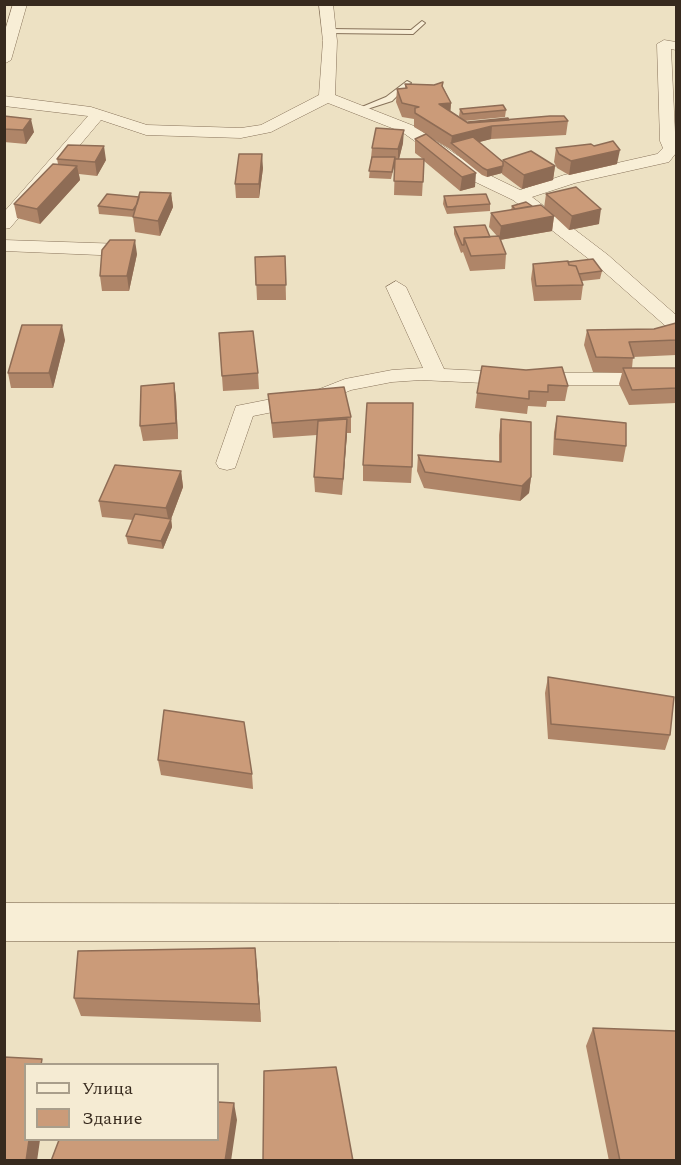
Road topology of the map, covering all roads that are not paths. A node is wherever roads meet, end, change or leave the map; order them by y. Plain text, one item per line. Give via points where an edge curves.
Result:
1 (20, 4) edge
2 (329, 5) edge
3 (422, 23) dead end
4 (329, 32) junction
5 (676, 46) edge
6 (4, 60) edge
7 (407, 83) edge
8 (327, 98) junction
9 (4, 101) edge
10 (361, 109) junction
11 (97, 115) junction
12 (672, 141) edge
13 (519, 196) junction
14 (4, 224) edge
15 (4, 245) edge
16 (123, 250) edge
17 (396, 287) dead end
18 (676, 325) edge
19 (436, 374) junction
20 (676, 379) edge
21 (227, 463) dead end
22 (4, 922) edge
23 (676, 923) edge

1 - 6 street
2 - 4 street
3 - 4 lane via 413,32
4 - 8 street
5 - 12 street via 664,44
7 - 10 lane via 389,99
8 - 10 street
8 - 11 street via 264,129 241,133 146,130
9 - 11 street
10 - 13 street via 408,129 473,174
11 - 14 street
12 - 13 street via 663,158 570,179
13 - 18 street via 601,259
15 - 16 street
17 - 19 street
19 - 20 street via 525,379
19 - 21 street via 392,375 345,385 323,395 244,411
22 - 23 street

